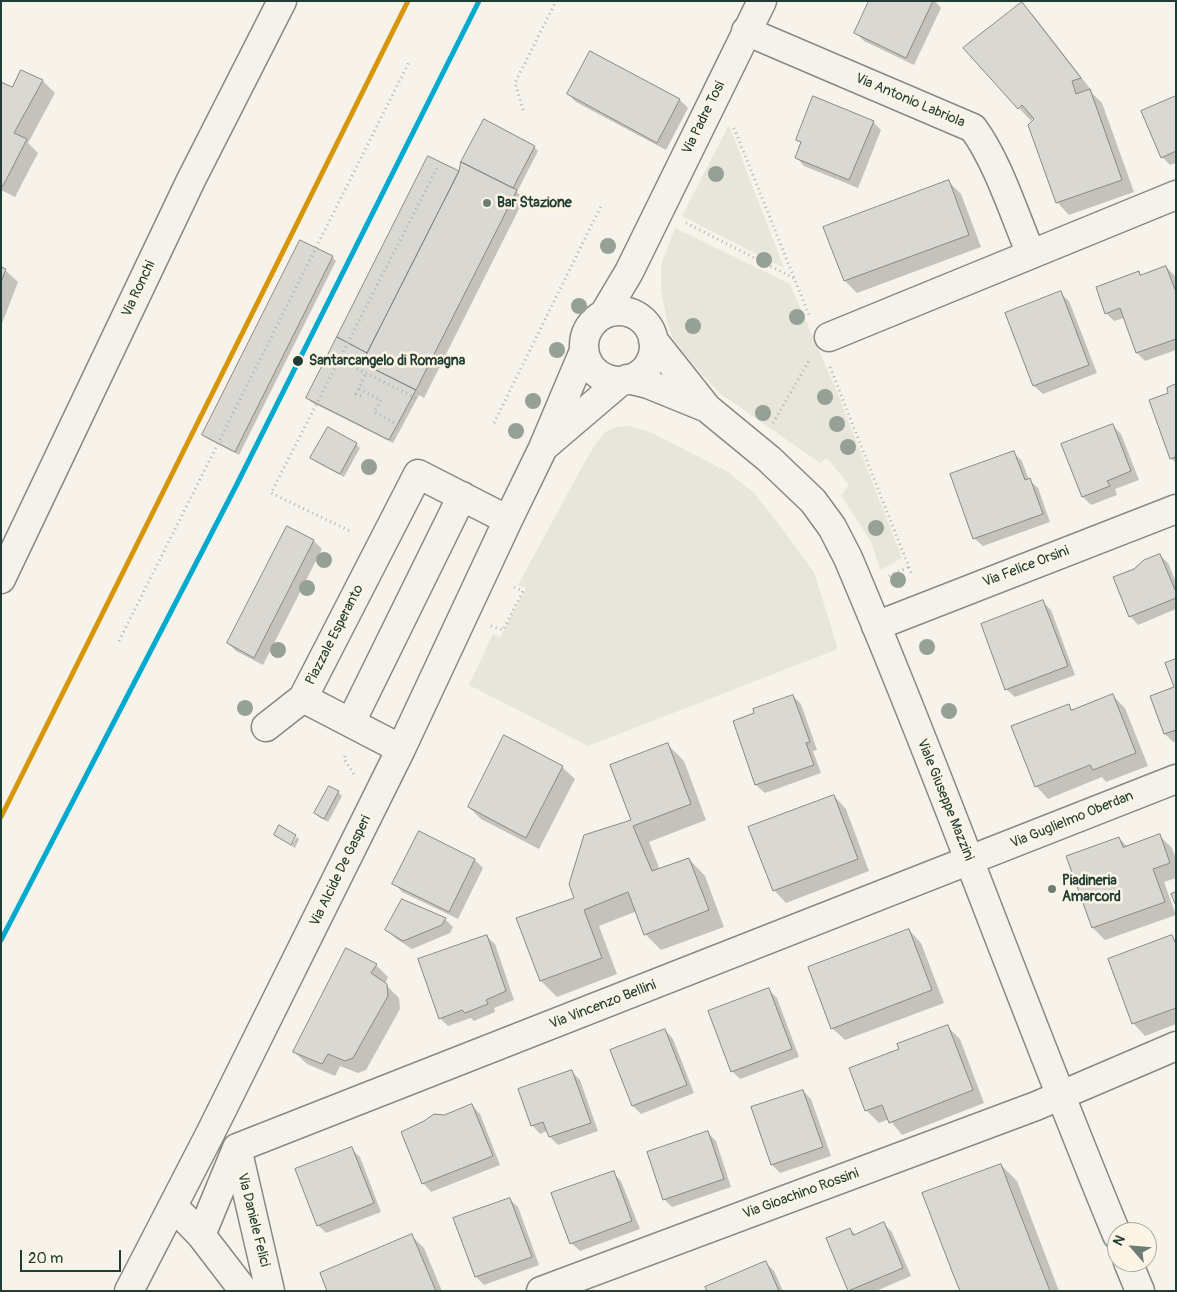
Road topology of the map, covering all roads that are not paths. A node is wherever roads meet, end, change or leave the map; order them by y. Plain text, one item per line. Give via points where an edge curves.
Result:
1 (282, 1) edge
2 (762, 1) edge
3 (746, 31) junction
4 (1176, 195) edge
5 (647, 235) junction
6 (1031, 254) junction
7 (604, 314) junction
8 (649, 331) junction
9 (829, 337) dead end
10 (584, 350) junction
11 (624, 380) junction
12 (707, 408) junction
13 (543, 448) junction
14 (462, 496) junction
15 (1176, 509) edge
16 (508, 520) junction
17 (1, 579) edge
18 (876, 626) junction
19 (303, 698) junction
20 (351, 722) junction
21 (266, 727) dead end
22 (401, 749) junction
23 (1176, 779) edge
24 (969, 860) junction
25 (1176, 1046) edge
26 (1060, 1096) junction
27 (212, 1132) junction
28 (237, 1148) junction
29 (173, 1206) junction
30 (1112, 1222) edge
31 (200, 1235) junction
32 (1132, 1272) edge
33 (129, 1291) edge
34 (244, 1291) edge
35 (270, 1291) edge
36 (541, 1291) edge
37 (1140, 1291) edge

1 - 17 street, Via Ronchi via 191,180
2 - 3 street, Via Padre Tosi
3 - 5 street, Via Padre Tosi
3 - 6 street, Via Antonio Labriola via 973,128 995,167
4 - 6 street
5 - 7 street, Via Padre Tosi
5 - 8 street, Via Padre Tosi via 640,304
6 - 9 street
7 - 8 street via 615,311 637,316
7 - 10 street via 588,329
8 - 11 street via 654,350 648,364 637,376
8 - 12 street, Viale Giuseppe Mazzini
10 - 11 street via 587,361 601,376
10 - 13 street, Via Alcide De Gasperi
11 - 12 street, Viale Giuseppe Mazzini via 648,384
11 - 13 street, Via Alcide De Gasperi
12 - 18 street, Viale Giuseppe Mazzini via 768,458 813,501 832,527 848,558
13 - 16 street, Via Alcide De Gasperi
14 - 16 street
14 - 19 street, Piazzale Esperanto via 418,474
14 - 20 street
15 - 18 street, Via Felice Orsini
16 - 22 street, Via Alcide De Gasperi
18 - 24 street, Viale Giuseppe Mazzini
19 - 20 street, Piazzale Esperanto
19 - 21 street
20 - 22 street, Piazzale Esperanto
22 - 27 street, Via Alcide De Gasperi
23 - 24 street, Via Guglielmo Oberdan
24 - 26 street, Viale Giuseppe Mazzini
24 - 28 street, Via Vincenzo Bellini
25 - 26 street, Via Gioachino Rossini
26 - 30 street, Viale Giuseppe Mazzini
26 - 36 street, Via Gioachino Rossini
27 - 28 street
27 - 29 street, Via Alcide De Gasperi
28 - 31 street, Via Daniele Felici
28 - 35 street, Via Daniele Felici
29 - 31 street
29 - 33 street, Via Alcide De Gasperi
31 - 34 street
32 - 37 street

